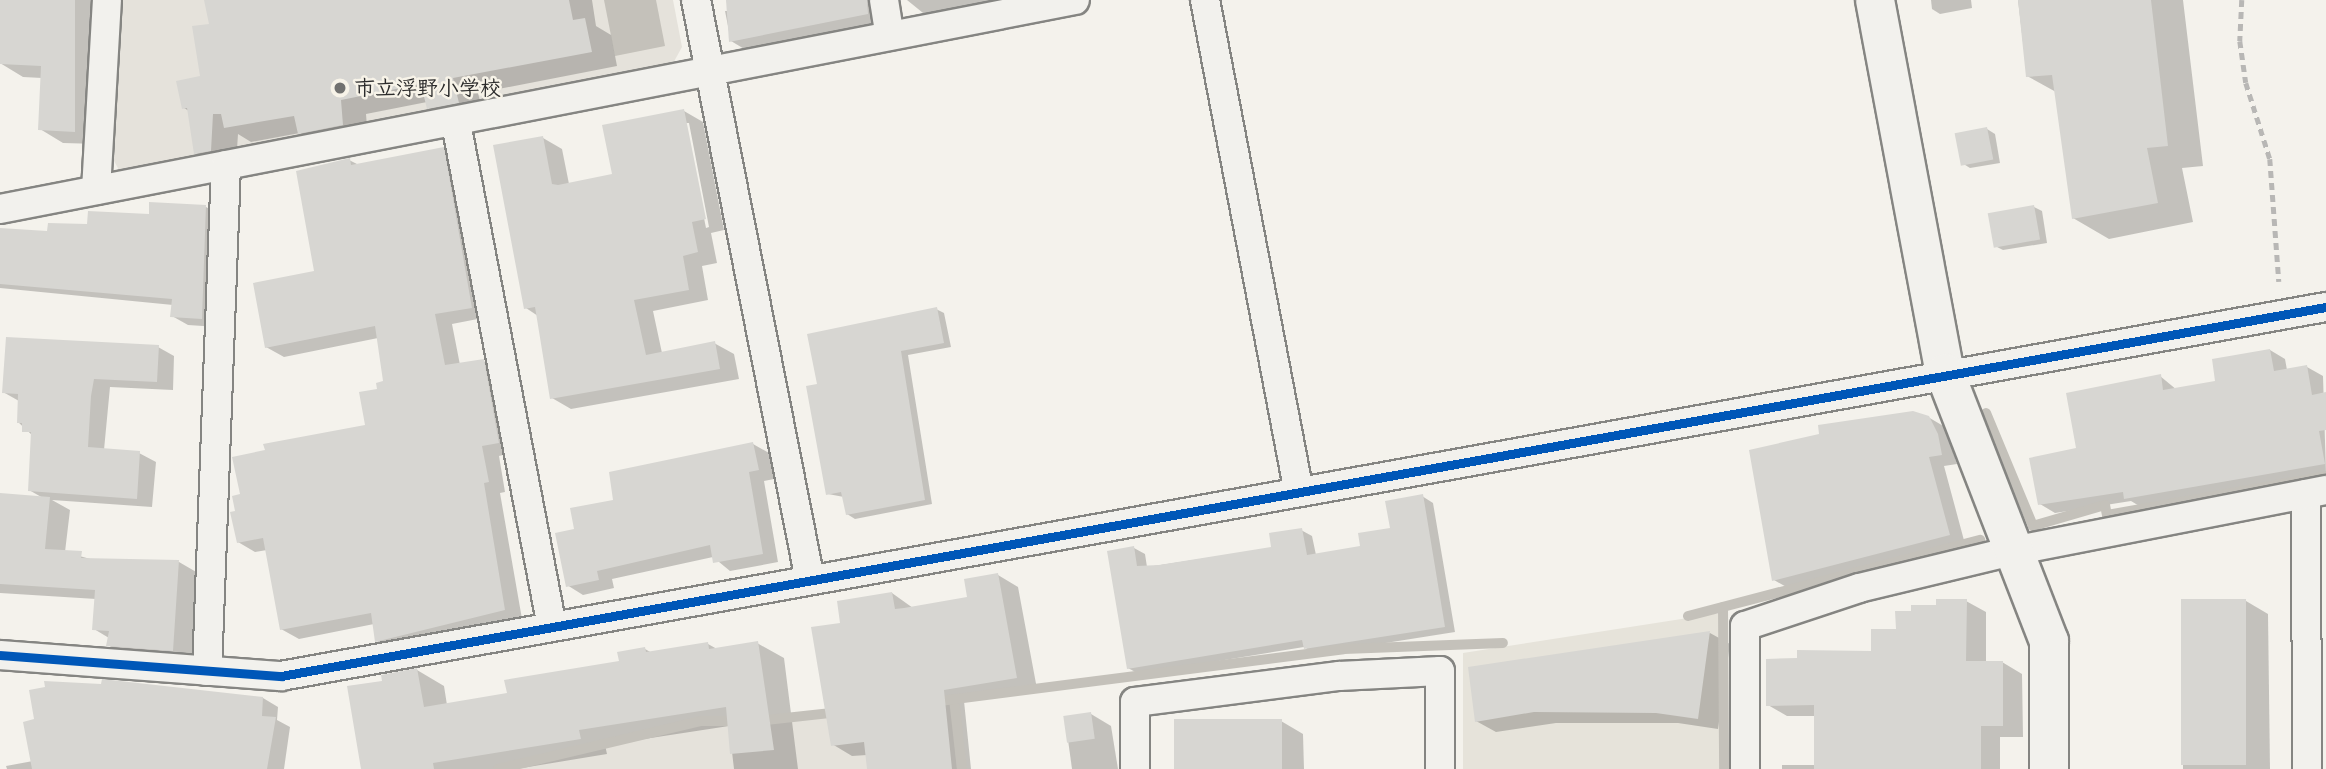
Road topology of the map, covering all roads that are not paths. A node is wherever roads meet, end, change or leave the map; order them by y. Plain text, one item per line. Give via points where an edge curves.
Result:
1 (107, 0) edge
2 (695, 0) edge
3 (884, 0) edge
4 (1074, 0) edge
5 (1205, 0) edge
6 (1875, 0) edge
7 (890, 36) junction
8 (710, 73) junction
9 (456, 123) junction
10 (226, 165) junction
11 (96, 191) junction
12 (0, 209) edge
13 (2326, 307) edge
14 (1945, 373) junction
15 (1299, 491) junction
16 (2316, 492) edge
17 (2012, 551) junction
18 (810, 580) junction
19 (552, 627) junction
20 (0, 655) edge
21 (207, 671) junction
22 (1135, 769) edge
23 (1440, 769) edge
24 (1745, 769) edge
25 (2049, 769) edge
26 (2307, 769) edge

1 - 11 street
2 - 8 street
3 - 7 street
4 - 7 street
5 - 15 street
6 - 14 street
7 - 8 street
8 - 9 street
8 - 18 street
9 - 10 street
9 - 19 street
10 - 11 street
10 - 21 street
11 - 12 street
13 - 14 street
14 - 15 street
14 - 17 street
15 - 18 street
16 - 17 street
16 - 26 street
17 - 24 street via 1859,588 1745,626
17 - 25 street via 2049,641
18 - 19 street
19 - 21 street via 281,676
20 - 21 street
22 - 23 street via 1135,702 1339,677 1440,671

